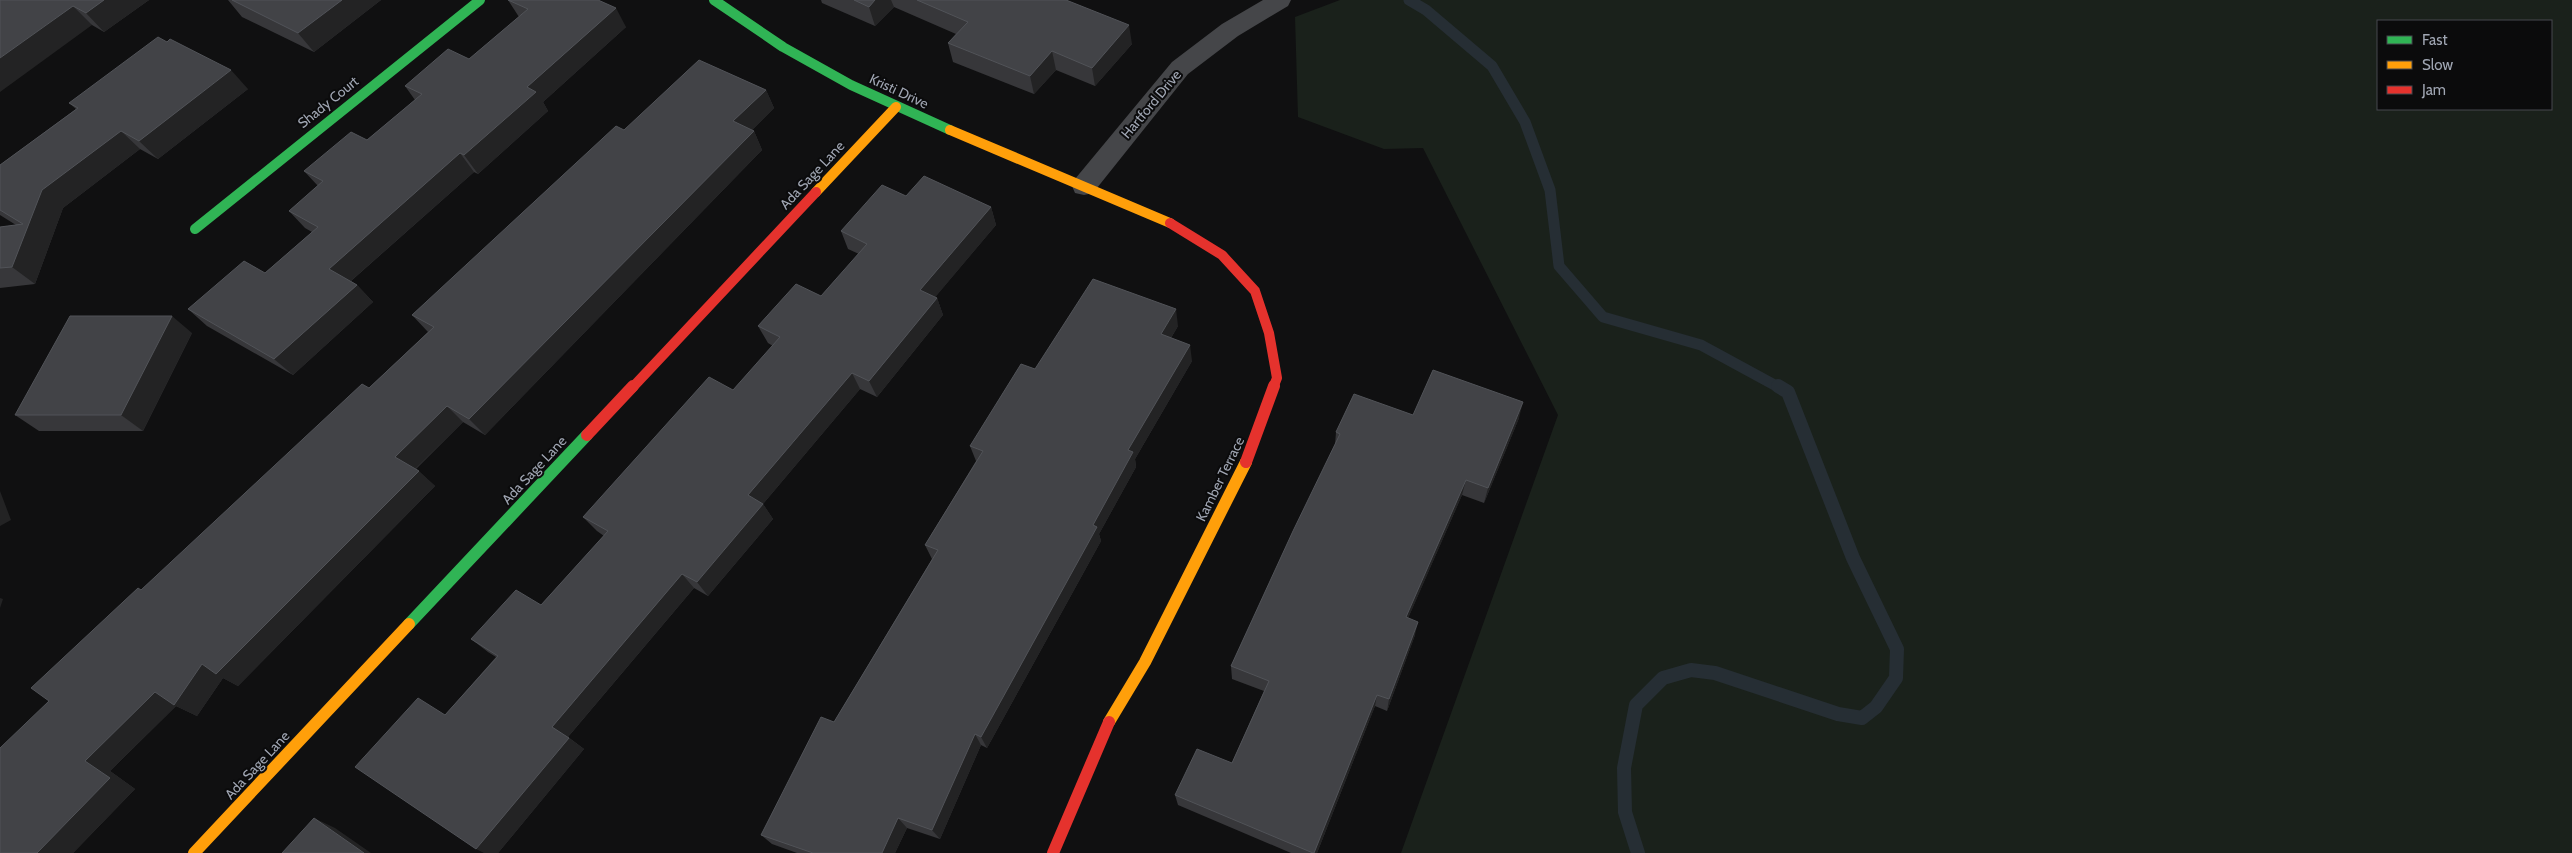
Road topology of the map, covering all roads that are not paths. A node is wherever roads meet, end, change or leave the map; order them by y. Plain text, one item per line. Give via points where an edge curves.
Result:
1 (480, 0) edge
2 (714, 0) edge
3 (1280, 0) edge
4 (896, 107) junction
5 (1084, 186) junction
6 (195, 229) dead end
7 (194, 853) edge
8 (1053, 853) edge

1 - 6 street, Shady Court
2 - 4 street, Kristi Drive via 783,47
3 - 5 street, Hartford Drive via 1230,30 1180,68
4 - 5 street, Kristi Drive
4 - 7 street, Ada Sage Lane
5 - 8 street, Kamber Terrace via 1168,222 1222,254 1255,291 1269,333 1277,378 1251,453 1145,662 1103,731

